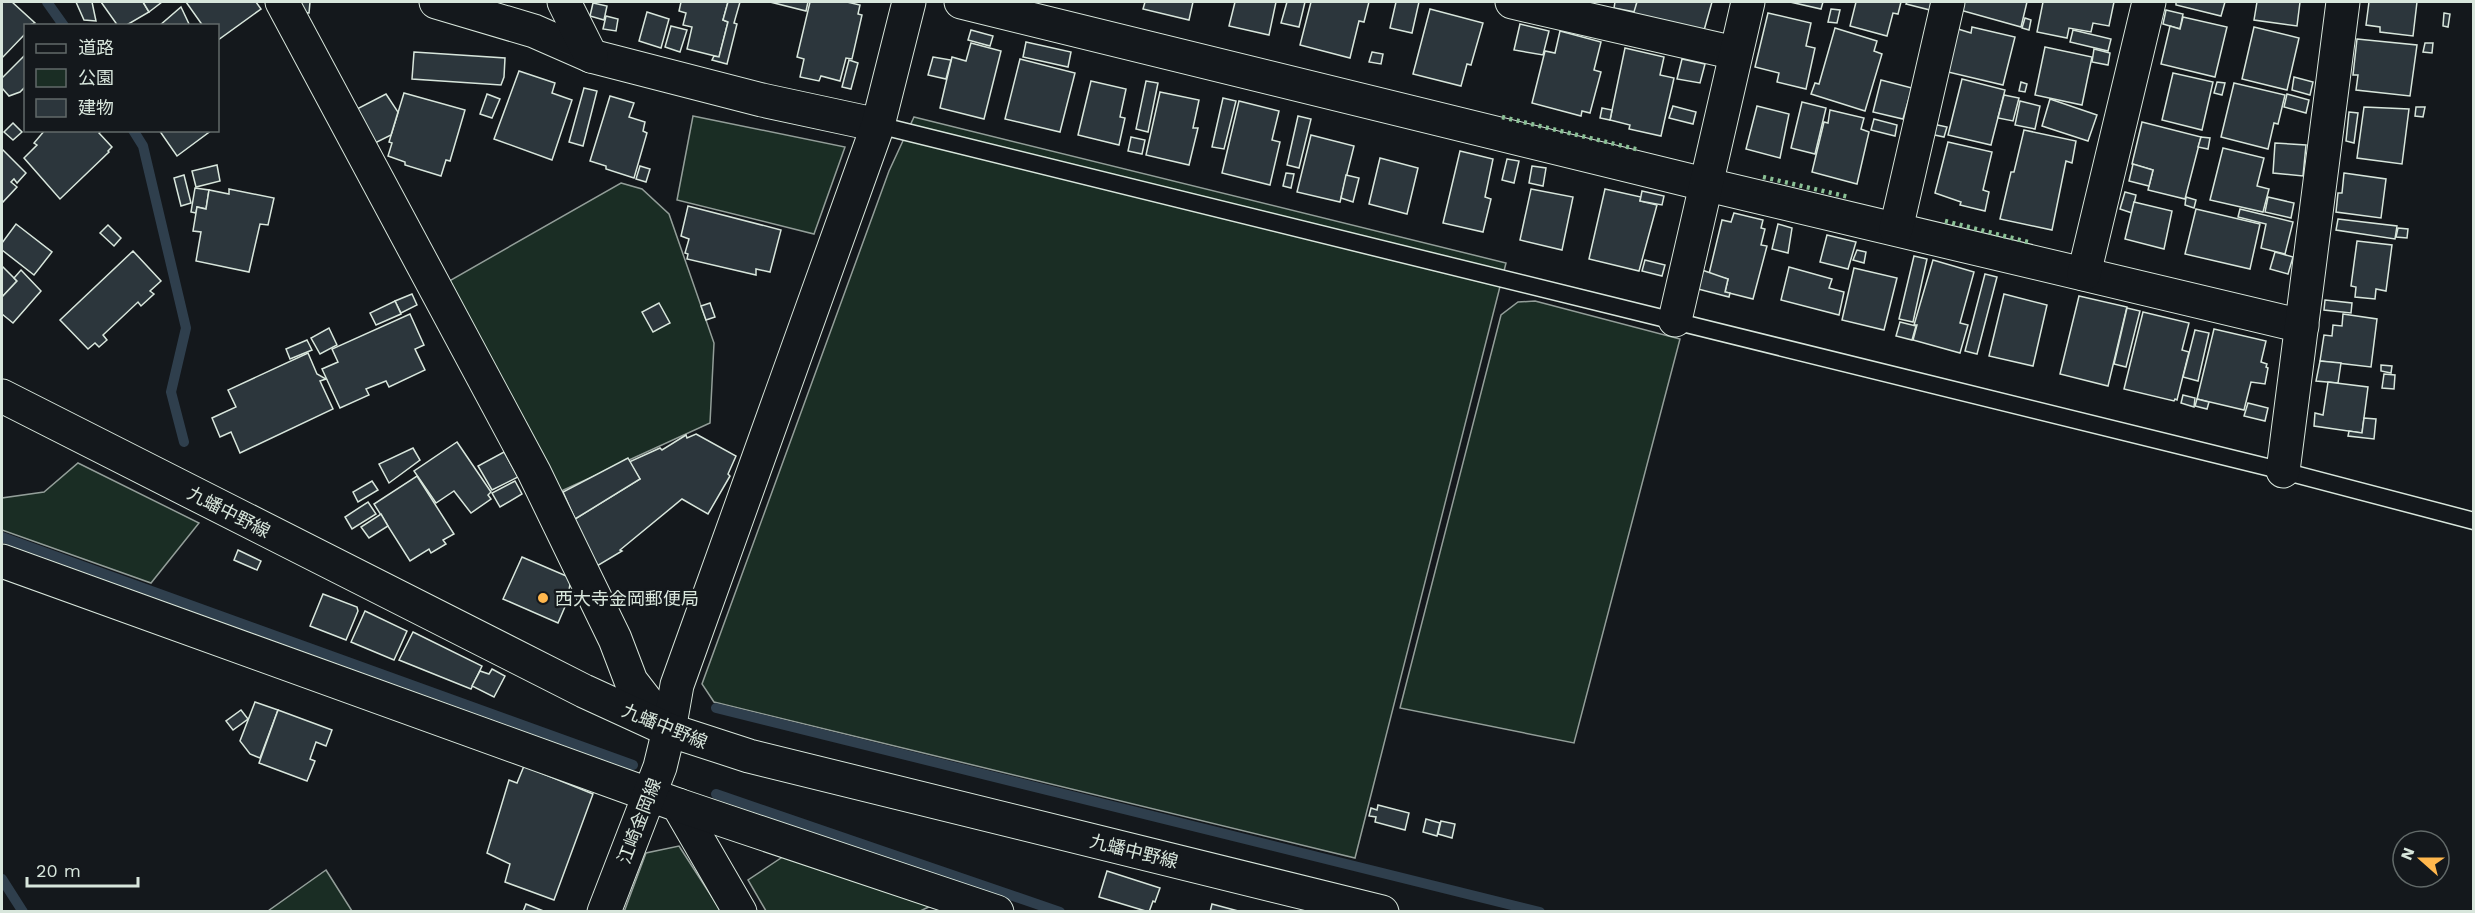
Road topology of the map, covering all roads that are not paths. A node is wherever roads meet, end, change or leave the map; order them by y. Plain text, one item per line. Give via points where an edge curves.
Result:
1 (282, 2) edge
2 (436, 2) edge
3 (564, 2) edge
4 (909, 2) edge
5 (961, 2) edge
6 (1512, 2) edge
7 (1748, 2) edge
8 (1947, 2) edge
9 (2149, 2) edge
10 (2343, 2) edge
11 (1021, 9) edge
12 (1736, 53) junction
13 (591, 57) junction
14 (878, 126) junction
15 (1704, 184) junction
16 (1896, 229) junction
17 (2084, 274) junction
18 (1675, 320) junction
19 (2302, 326) junction
20 (2, 396) edge
21 (2283, 471) junction
22 (2474, 521) edge
23 (2, 561) edge
24 (669, 730) junction
25 (664, 799) junction
26 (604, 912) edge
27 (740, 912) edge
28 (997, 912) edge
29 (1382, 912) edge

1 - 24 street via 534,472 632,681
2 - 13 street via 534,31
3 - 13 street
4 - 14 street, 江崎金岡線
5 - 11 street
6 - 12 street
7 - 12 street
8 - 16 street
9 - 17 street
10 - 19 street
11 - 15 street via 1126,40
12 - 15 street
13 - 14 street
14 - 18 lane
14 - 24 street, 江崎金岡線 via 677,685
15 - 16 street
15 - 18 street
16 - 17 street
17 - 19 street
18 - 21 lane
19 - 21 street
20 - 24 street, 九蟠中野線 via 539,670
21 - 22 lane
23 - 25 street
24 - 25 street, 江崎金岡線 via 660,767
24 - 29 street, 九蟠中野線 via 749,756
25 - 26 street, 江崎金岡線
25 - 27 street
25 - 28 street

